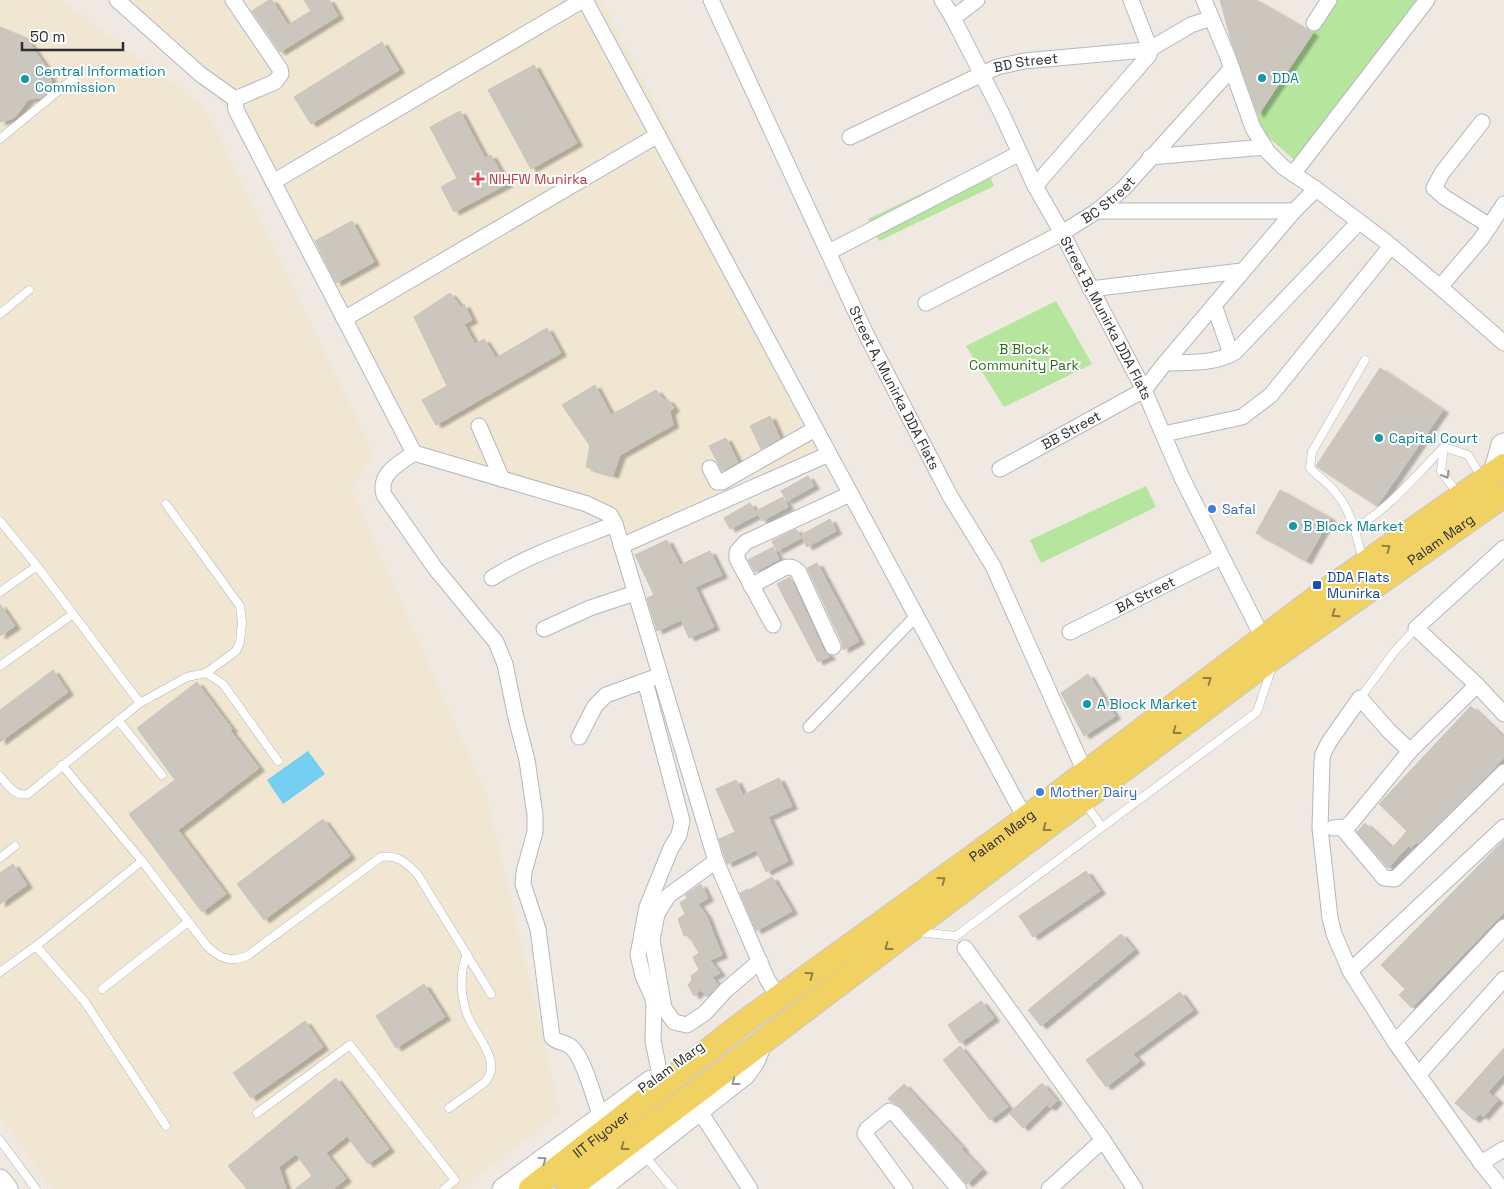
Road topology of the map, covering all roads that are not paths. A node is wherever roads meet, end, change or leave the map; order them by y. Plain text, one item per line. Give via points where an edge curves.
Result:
1 (117, 0) edge
2 (232, 0) edge
3 (584, 0) edge
4 (711, 0) edge
5 (942, 0) edge
6 (977, 0) edge
7 (1131, 0) edge
8 (1204, 0) edge
9 (1330, 0) edge
10 (1427, 0) edge
11 (953, 18) junction
12 (1211, 18) junction
13 (1314, 23) dead end
14 (1150, 49) junction
15 (1232, 68) junction
16 (982, 74) junction
17 (74, 78) dead end
18 (235, 99) junction
19 (1482, 122) dead end
20 (658, 135) junction
21 (850, 137) dead end
22 (0, 138) edge
23 (1264, 147) junction
24 (1020, 153) junction
25 (1150, 157) junction
26 (1293, 174) junction
27 (273, 182) junction
28 (1035, 186) junction
29 (1316, 189) junction
30 (1504, 204) edge
31 (1098, 211) junction
32 (1294, 211) junction
33 (1359, 222) junction
34 (1490, 226) junction
35 (1062, 233) junction
36 (1391, 246) junction
37 (829, 252) junction
38 (1242, 271) junction
39 (1440, 287) junction
40 (1090, 289) junction
41 (29, 290) dead end
42 (926, 303) dead end
43 (1214, 304) junction
44 (0, 314) edge
45 (344, 319) junction
46 (1504, 343) edge
47 (1231, 354) junction
48 (1366, 360) dead end
49 (1165, 363) junction
50 (1144, 390) junction
51 (478, 426) dead end
52 (815, 429) junction
53 (1164, 434) junction
54 (1504, 444) edge
55 (1444, 447) junction
56 (414, 453) junction
57 (829, 454) junction
58 (710, 468) dead end
59 (1000, 469) dead end
60 (1494, 473) edge
61 (502, 479) junction
62 (850, 494) junction
63 (1504, 495) edge
64 (1460, 497) junction
65 (166, 504) dead end
66 (0, 521) edge
67 (616, 524) junction
68 (1354, 529) junction
69 (621, 546) junction
70 (1504, 548) edge
71 (1221, 557) junction
72 (1364, 564) junction
73 (37, 566) junction
74 (492, 578) dead end
75 (751, 586) junction
76 (0, 592) edge
77 (635, 593) junction
78 (72, 614) junction
79 (916, 616) junction
80 (773, 625) dead end
81 (1416, 628) junction
82 (544, 629) dead end
83 (1070, 632) dead end
84 (833, 647) dead end
85 (1269, 647) junction
86 (0, 666) edge
87 (206, 673) junction
88 (660, 676) junction
89 (645, 681) junction
90 (1477, 685) junction
91 (1360, 698) junction
92 (140, 703) junction
93 (1504, 714) edge
94 (118, 720) junction
95 (809, 727) dead end
96 (579, 737) dead end
97 (1410, 751) junction
98 (278, 761) dead end
99 (62, 765) junction
100 (1085, 772) junction
101 (1504, 772) edge
102 (162, 775) dead end
103 (0, 776) edge
104 (1082, 800) junction
105 (1026, 818) junction
106 (1102, 827) junction
107 (1320, 828) junction
108 (1342, 828) junction
109 (1504, 828) edge
110 (16, 846) dead end
111 (0, 858) edge
112 (716, 861) junction
113 (142, 862) junction
114 (188, 922) junction
115 (1504, 928) edge
116 (908, 931) junction
117 (36, 946) junction
118 (965, 948) dead end
119 (467, 954) junction
120 (760, 961) junction
121 (1350, 971) junction
122 (0, 972) edge
123 (1504, 979) edge
124 (102, 990) dead end
125 (491, 994) dead end
126 (779, 998) junction
127 (742, 1024) junction
128 (762, 1042) junction
129 (1395, 1042) junction
130 (660, 1075) junction
131 (1418, 1075) junction
132 (450, 1108) dead end
133 (698, 1110) junction
134 (257, 1113) dead end
135 (601, 1118) junction
136 (166, 1126) dead end
137 (0, 1140) edge
138 (1103, 1140) junction
139 (1504, 1149) edge
140 (643, 1154) junction
141 (1481, 1163) junction
142 (0, 1180) edge
143 (7, 1189) edge
144 (36, 1189) edge
145 (444, 1189) edge
146 (503, 1189) edge
147 (531, 1189) edge
148 (568, 1189) edge
149 (599, 1189) edge
150 (673, 1189) edge
151 (750, 1189) edge
152 (905, 1189) edge
153 (959, 1189) edge
154 (1049, 1189) edge
155 (1135, 1189) edge
156 (1502, 1189) edge

1 - 18 street via 200,74
2 - 18 street via 281,74 275,82
3 - 20 street
3 - 27 street
4 - 37 street, Street A, Munirka DDA Flats
5 - 11 street, Street B, Munirka DDA Flats
6 - 11 street
7 - 14 street
8 - 12 street
9 - 13 street
10 - 26 street
11 - 16 street, Street B, Munirka DDA Flats
12 - 14 street, BD Street via 1191,25
12 - 15 street
14 - 16 street, BD Street via 1024,61
14 - 28 street via 1142,64
15 - 23 street via 1253,128
15 - 25 street, BC Street
16 - 21 street, BD Street
16 - 24 street, Street B, Munirka DDA Flats
17 - 22 lane
18 - 27 street via 236,110
19 - 34 street via 1434,188
20 - 45 street
20 - 52 street
23 - 25 street
23 - 26 street
24 - 28 street, Street B, Munirka DDA Flats
24 - 37 street
25 - 31 street, BC Street via 1124,188
26 - 29 street
27 - 45 street
28 - 35 street, Street B, Munirka DDA Flats
29 - 32 street
29 - 33 street
30 - 34 street
31 - 32 street
31 - 35 street, BC Street
32 - 38 street
33 - 36 street
33 - 47 street
34 - 39 street
35 - 40 street, Street B, Munirka DDA Flats
35 - 42 street, BC Street
36 - 39 street
36 - 53 street via 1271,395 1242,417
37 - 100 street, Street A, Munirka DDA Flats via 866,334 946,488 993,566
38 - 40 street
38 - 43 street
39 - 46 street
40 - 50 street, Street B, Munirka DDA Flats
41 - 44 lane
43 - 47 street
43 - 49 street
45 - 56 street
47 - 49 street via 1218,360
48 - 68 lane via 1310,460 1310,468 1344,503
49 - 50 street
50 - 53 street, Street B, Munirka DDA Flats
50 - 59 street, BB Street
51 - 61 street
52 - 57 street
52 - 58 street via 722,482 718,482
53 - 71 street, Street B, Munirka DDA Flats
54 - 60 main road
55 - 60 lane via 1468,455
55 -> 64 lane via 1442,471
55 - 68 lane via 1392,501
56 - 61 street
56 - 135 street via 390,470 381,486 435,568 496,642 505,664 527,760 535,815 535,832 523,884 538,929 552,1037 555,1042 570,1045 579,1056
57 - 62 street
57 - 69 street
60 - 64 main road, Palam Marg
61 - 67 street via 601,510
62 - 75 street via 741,546 737,560
62 - 79 street
63 -> 85 main road, Palam Marg
72 -> 64 main road, Palam Marg
65 - 87 lane via 240,606 242,623 236,651
66 - 73 lane
67 - 69 street
67 - 74 street via 540,553
68 - 72 lane
69 - 77 street
70 - 81 street
71 - 83 street, BA Street
71 - 85 street, Street B, Munirka DDA Flats
72 - 85 main road, Palam Marg via 1320,595
73 - 76 lane
73 - 78 lane
75 - 80 street
75 - 84 street via 784,568 795,568
77 - 82 street via 590,608
77 - 88 street
78 - 86 lane
78 - 92 lane
79 - 95 street
79 - 105 street
81 - 90 street
81 - 91 lane
100 -> 85 main road, Palam Marg
85 -> 104 main road, Palam Marg
85 - 106 lane via 1258,712
87 - 92 lane via 187,677
87 - 98 lane via 223,684
88 - 89 street
88 - 112 street
89 - 96 street via 600,699
89 - 130 street via 682,821 647,907 638,955 654,1004 653,1042
90 - 93 street
90 - 97 street
91 - 97 street
91 - 107 street via 1322,754
92 - 94 lane
94 - 99 lane
94 - 102 lane
97 - 108 street via 1350,824
99 - 103 lane via 23,796
99 - 113 lane
100 - 105 main road, Palam Marg
101 - 108 street via 1395,879 1384,878
104 - 106 lane
104 -> 116 main road, Palam Marg
126 -> 105 main road, Palam Marg
106 - 116 lane via 956,936
107 - 108 street
107 - 121 street via 1330,918 1338,947
109 - 121 street
110 - 111 lane
112 - 120 street
112 - 120 street via 668,896 657,914 652,940 664,1008 674,1022 686,1025 705,1013
113 - 114 lane
113 - 117 lane
114 - 119 lane via 215,954 238,960 381,857 389,855 409,864 418,874
114 - 124 lane
115 - 129 street
116 -> 128 main road, Palam Marg
117 - 122 lane
117 - 136 lane via 86,1002
118 - 138 street
119 - 125 lane
119 - 132 lane via 460,976 463,998 468,1017 492,1062 492,1070 484,1083
120 - 126 street
121 - 129 street
123 - 131 street
126 - 127 main road, Palam Marg
127 - 130 main road, Palam Marg via 716,1034
127 - 147 main road, IIT Flyover
128 -> 133 main road, Palam Marg via 745,1074
128 -> 148 main road, IIT Flyover
129 - 131 street
130 - 135 main road, Palam Marg
131 - 141 street
133 - 140 main road, Palam Marg
133 - 151 street
134 - 145 lane via 350,1045 455,1180
146 -> 135 main road, Palam Marg
137 - 144 lane
138 - 154 street
138 - 155 street
139 - 141 street
140 - 149 main road, Palam Marg
140 - 150 lane
141 - 156 street
142 - 143 main road
152 - 153 street via 865,1134 889,1111

